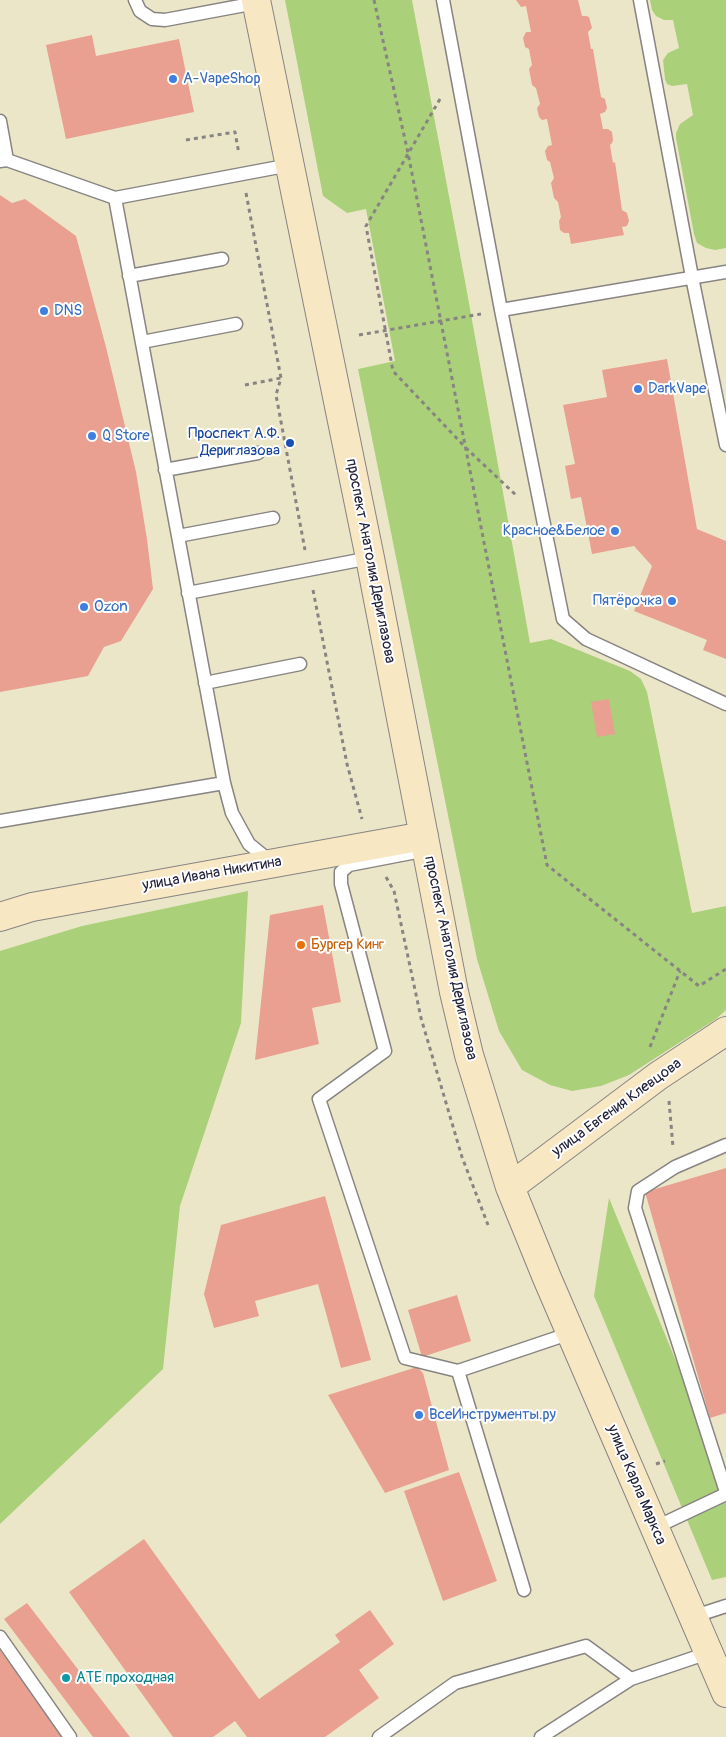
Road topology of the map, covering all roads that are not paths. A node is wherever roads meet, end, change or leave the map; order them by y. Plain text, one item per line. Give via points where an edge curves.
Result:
1 (135, 0) edge
2 (443, 0) edge
3 (640, 0) edge
4 (256, 1) edge
5 (0, 121) edge
6 (4, 161) edge
7 (290, 165) junction
8 (115, 198) junction
9 (222, 259) dead end
10 (726, 272) edge
11 (129, 276) junction
12 (692, 277) junction
13 (501, 310) junction
14 (236, 324) dead end
15 (142, 342) junction
16 (726, 444) edge
17 (258, 453) dead end
18 (165, 470) junction
19 (273, 518) dead end
20 (178, 536) junction
21 (370, 558) junction
22 (188, 593) junction
23 (300, 664) dead end
24 (205, 684) junction
25 (726, 704) edge
26 (224, 783) junction
27 (0, 821) edge
28 (426, 843) junction
29 (372, 853) junction
30 (273, 863) junction
31 (0, 916) edge
32 (726, 1031) edge
33 (726, 1145) edge
34 (510, 1187) junction
35 (571, 1333) junction
36 (458, 1371) junction
37 (726, 1493) edge
38 (654, 1528) junction
39 (524, 1590) dead end
40 (726, 1606) edge
41 (692, 1617) junction
42 (0, 1637) edge
43 (708, 1653) junction
44 (631, 1679) junction
45 (726, 1693) edge
46 (70, 1737) edge
47 (379, 1737) edge
48 (541, 1737) edge

1 - 4 lane via 140,11 152,19 165,20
2 - 13 lane
3 - 12 lane
4 - 7 main road, проспект Анатолия Дериглазова
5 - 6 lane
6 - 8 lane
7 - 8 lane
7 - 21 main road, проспект Анатолия Дериглазова
8 - 11 lane
9 - 11 lane
10 - 12 lane
11 - 15 lane
12 - 13 lane
12 - 16 lane
13 - 25 lane via 562,619 586,639
14 - 15 lane
15 - 18 lane
17 - 18 lane
18 - 20 lane
19 - 20 lane
20 - 22 lane
21 - 22 lane
21 - 28 main road, проспект Анатолия Дериглазова
22 - 24 lane
23 - 24 lane
24 - 26 lane
26 - 27 lane
26 - 30 lane via 232,813 249,844
28 - 29 main road, улица Ивана Никитина
28 - 34 main road, проспект Анатолия Дериглазова via 469,1055
29 - 30 main road, улица Ивана Никитина
29 - 36 lane via 341,872 341,884 385,1051 320,1099 405,1358
30 - 31 main road, улица Ивана Никитина via 32,907
32 - 34 main road, улица Евгения Клевцова via 658,1076
33 - 37 lane via 675,1167 638,1192 635,1208
34 - 35 main road, улица Карла Маркса
35 - 36 lane
35 - 38 main road, улица Карла Маркса
36 - 39 lane
37 - 38 lane
38 - 41 main road, улица Карла Маркса
40 - 41 lane
41 - 43 main road, улица Карла Маркса
42 - 46 lane
43 - 44 lane
43 - 45 main road, улица Карла Маркса
44 - 47 lane via 586,1646 455,1684
44 - 48 lane

